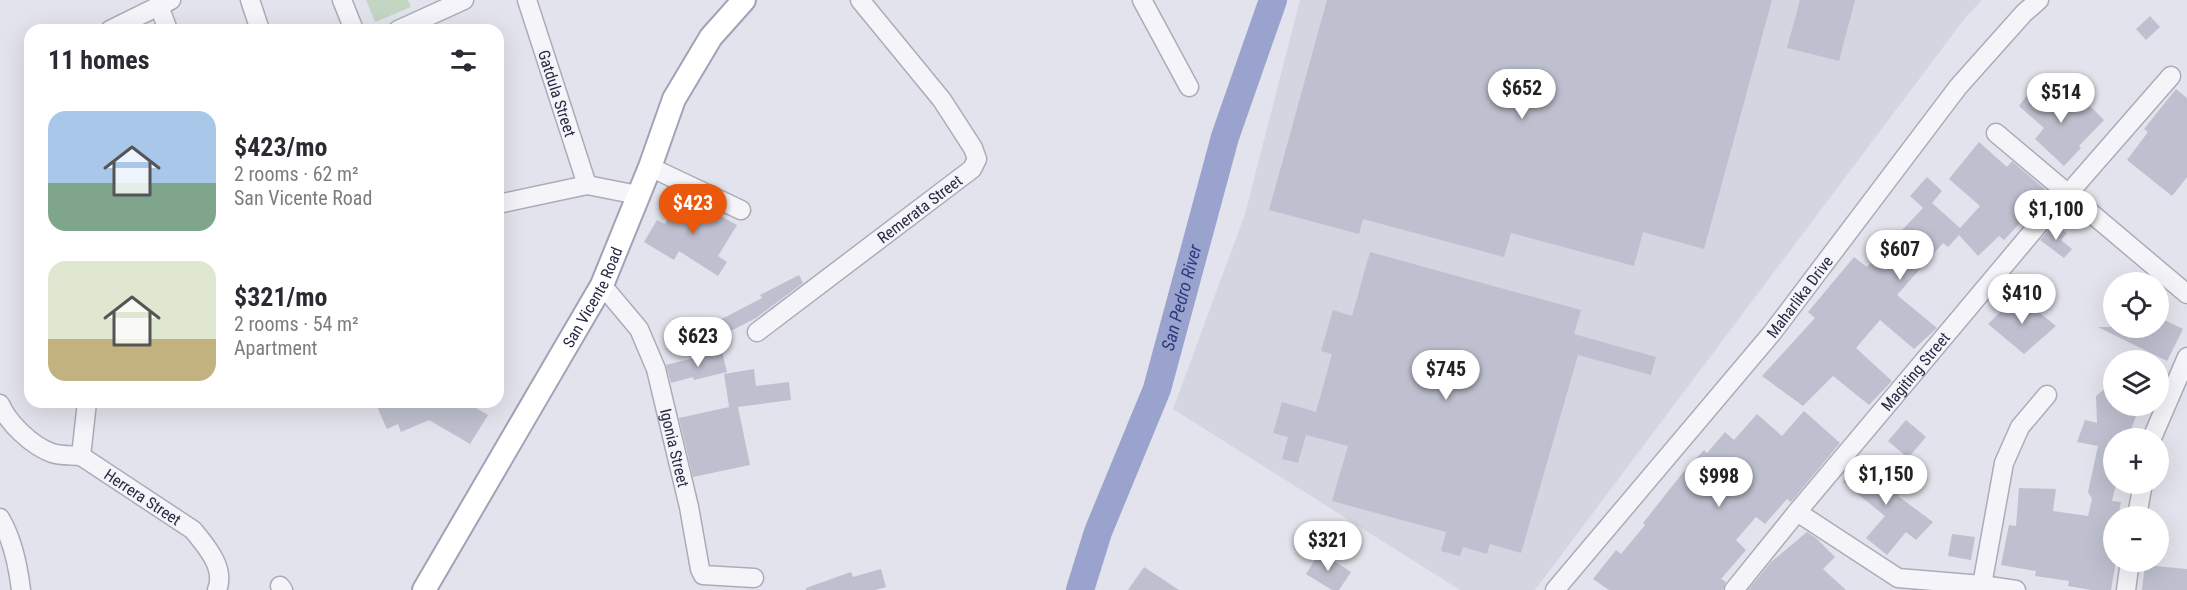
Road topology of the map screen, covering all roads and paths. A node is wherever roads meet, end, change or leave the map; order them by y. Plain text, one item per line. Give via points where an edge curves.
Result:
1 (250, 0) edge
2 (342, 0) edge
3 (464, 0) edge
4 (527, 0) edge
5 (744, 0) edge
6 (860, 0) edge
7 (1142, 0) edge
8 (2039, 0) edge
9 (165, 3) edge
10 (122, 24) edge
11 (167, 24) edge
12 (258, 24) edge
13 (352, 24) edge
14 (411, 24) edge
15 (2171, 76) dead end
16 (1189, 87) dead end
17 (1996, 133) dead end
18 (650, 167) junction
19 (587, 185) junction
20 (2068, 194) junction
21 (638, 195) junction
22 (504, 203) edge
23 (741, 210) dead end
24 (602, 285) junction
25 (2187, 294) edge
26 (757, 332) dead end
27 (2187, 357) edge
28 (2047, 395) dead end
29 (0, 405) edge
30 (86, 408) edge
31 (2156, 428) edge
32 (81, 456) junction
33 (1797, 512) junction
34 (0, 518) edge
35 (2128, 572) edge
36 (754, 578) dead end
37 (1894, 584) edge
38 (1982, 585) junction
39 (1566, 587) edge
40 (21, 590) edge
41 (217, 590) edge
42 (424, 590) edge
43 (1734, 590) edge
44 (2016, 590) edge
45 (2126, 590) edge

1 - 12 street
2 - 13 street
3 - 14 street
4 - 19 street, Gatdula Street
5 - 18 main road, San Vicente Road via 711,37 674,99
6 - 26 street, Remerata Street via 942,100 977,159 972,169
7 - 16 street
8 - 39 street, Maharlika Drive via 1958,87 1765,342
9 - 10 street
9 - 11 street
15 - 20 street, Magiting Street
17 - 20 street
18 - 21 main road, San Vicente Road
18 - 23 street
19 - 21 street
19 - 22 street
20 - 25 street
20 - 33 street, Magiting Street
21 - 24 main road, San Vicente Road
24 - 36 street, Igonia Street via 639,329 656,369 703,576
24 - 42 main road, San Vicente Road
27 - 31 street
28 - 38 street via 2020,427 2004,463
29 - 32 street via 5,417 49,452
30 - 32 street
32 - 41 street, Herrera Street via 193,530 215,561 219,573
33 - 37 street
33 - 43 street, Magiting Street
34 - 40 street via 13,549
35 - 45 street
37 - 38 street
38 - 44 street

